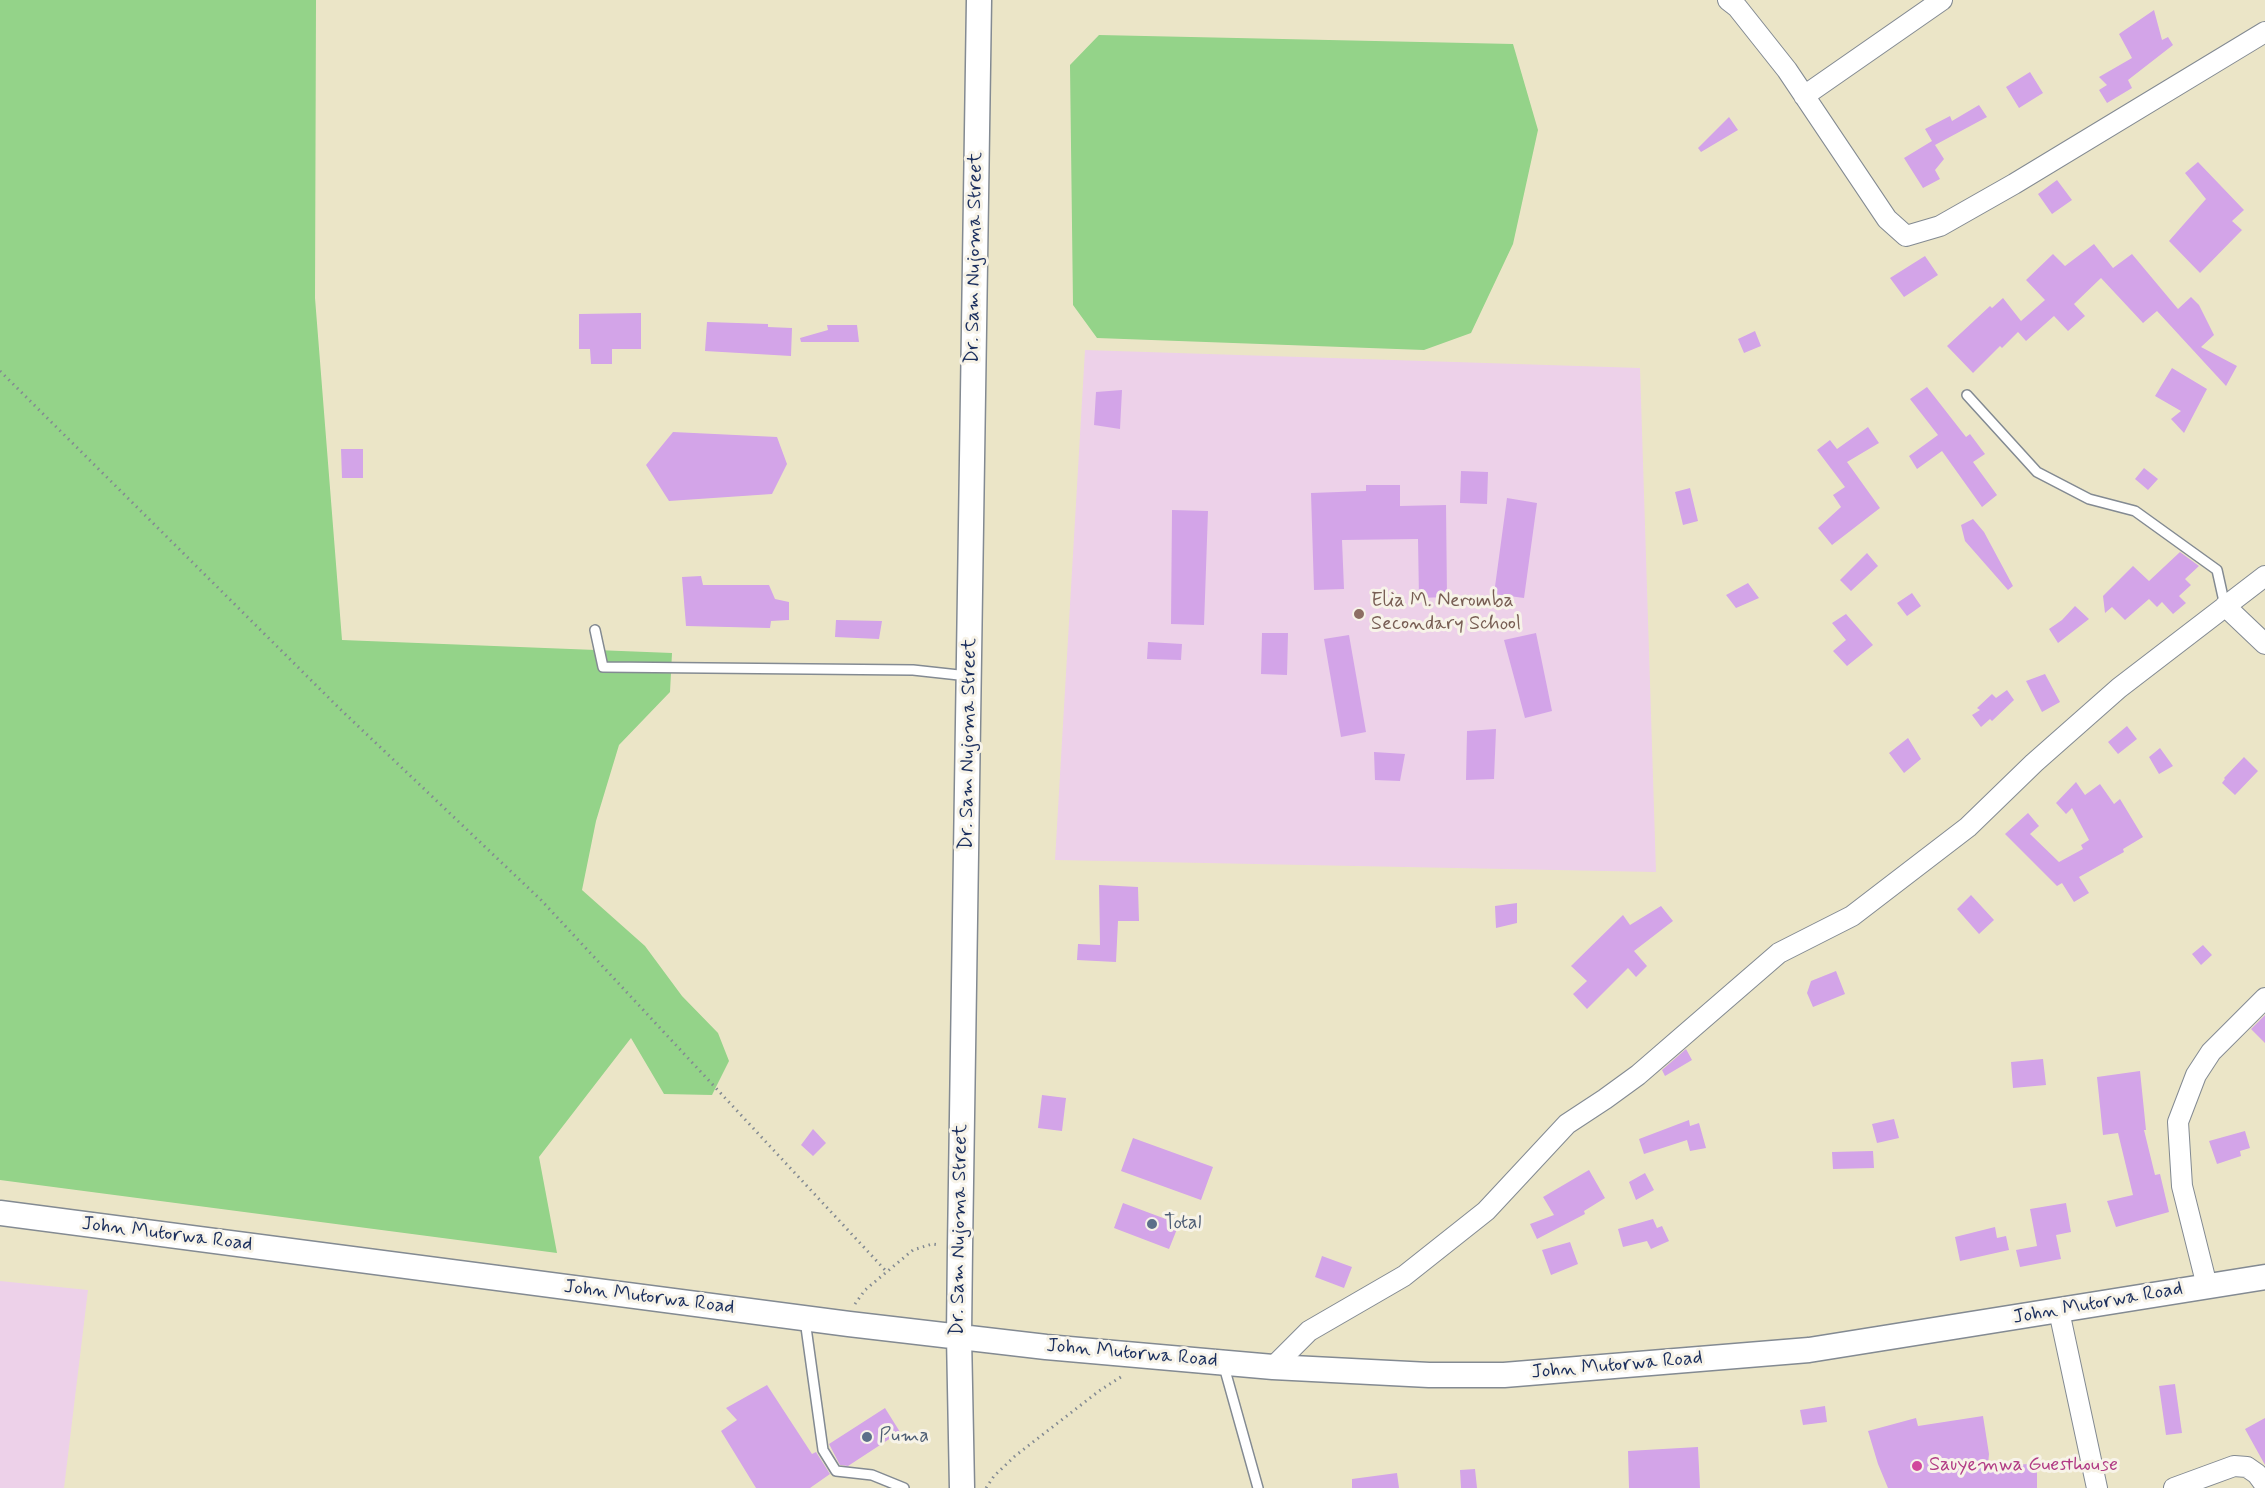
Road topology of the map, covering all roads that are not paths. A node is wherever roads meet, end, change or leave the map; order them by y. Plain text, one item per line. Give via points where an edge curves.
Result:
1 (979, 0) edge
2 (1728, 0) edge
3 (1942, 0) edge
4 (2265, 32) edge
5 (1804, 96) junction
6 (1967, 395) dead end
7 (2265, 576) edge
8 (2225, 606) junction
9 (595, 630) dead end
10 (2265, 644) edge
11 (970, 677) junction
12 (2265, 998) edge
13 (0, 1213) edge
14 (2265, 1277) edge
15 (2207, 1286) junction
16 (2059, 1311) junction
17 (805, 1318) junction
18 (959, 1336) junction
19 (1223, 1362) junction
20 (1273, 1367) junction
21 (2265, 1485) edge
22 (904, 1488) edge
23 (962, 1488) edge
24 (1258, 1488) edge
25 (2097, 1488) edge
26 (2174, 1488) edge

1 - 11 street, Dr. Sam Nujoma Street
2 - 5 street
3 - 5 street
4 - 5 street via 2014,184 1940,226 1906,236 1887,219
6 - 8 lane via 2037,472 2089,499 2135,511 2217,570
7 - 8 street
8 - 10 street
8 - 20 street via 2119,688 1968,827 1852,916 1779,953 1638,1075 1566,1124 1486,1211 1404,1276 1308,1331
9 - 11 lane via 603,667 913,670
11 - 18 street, Dr. Sam Nujoma Street
12 - 15 street via 2211,1052 2196,1075 2178,1122 2182,1186
13 - 17 street, John Mutorwa Road
14 - 15 street, John Mutorwa Road
15 - 16 street, John Mutorwa Road
16 - 20 street, John Mutorwa Road via 1809,1350 1504,1375
16 - 25 street
17 - 18 street, John Mutorwa Road
17 - 22 lane via 823,1450 836,1471 872,1475
18 - 19 street, John Mutorwa Road
18 - 23 street, Dr. Sam Nujoma Street
19 - 20 street, John Mutorwa Road
19 - 24 lane
21 - 26 street via 2247,1467 2234,1466

